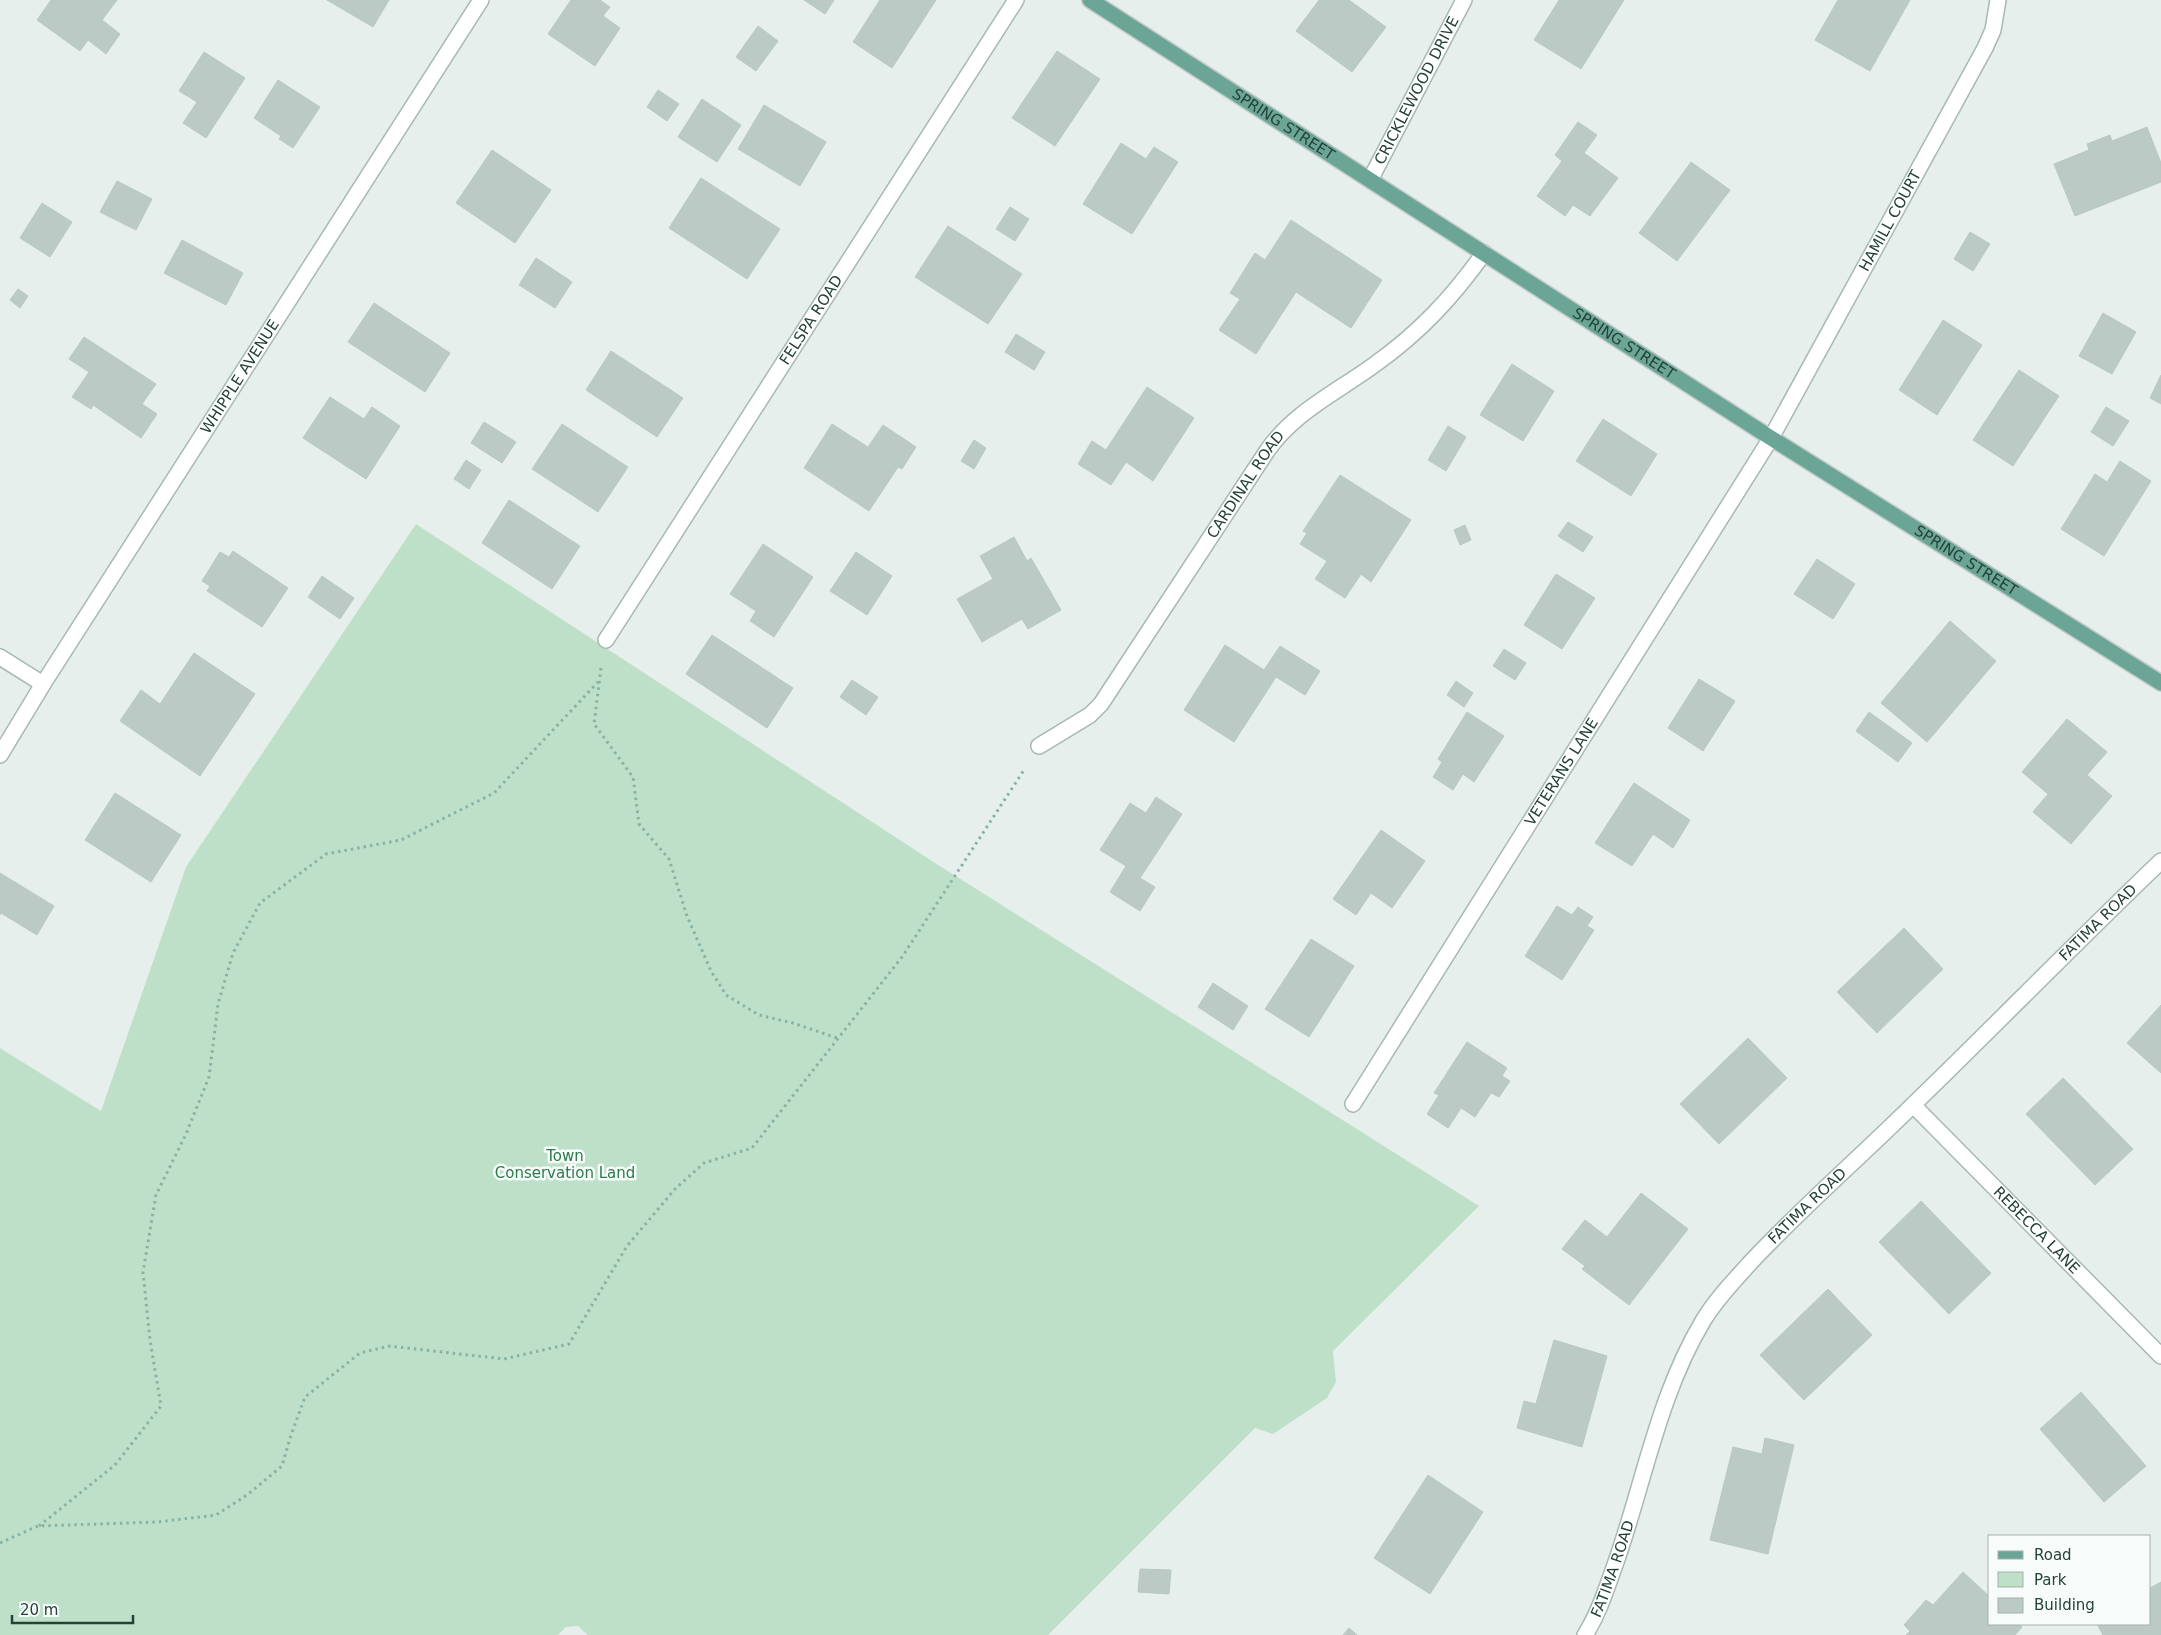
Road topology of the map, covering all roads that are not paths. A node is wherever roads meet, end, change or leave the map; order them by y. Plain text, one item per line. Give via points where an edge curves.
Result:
1 (481, 0) edge
2 (1016, 0) edge
3 (1090, 0) edge
4 (1464, 0) edge
5 (1998, 0) edge
6 (1370, 180) junction
7 (1484, 253) junction
8 (1770, 438) junction
9 (606, 640) road end
10 (0, 657) edge
11 (2161, 683) edge
12 (43, 684) junction
13 (1039, 746) road end
14 (0, 755) edge
15 (2161, 861) edge
16 (1353, 1104) dead end
17 (1913, 1105) junction
18 (2161, 1356) edge
19 (1585, 1635) edge

1 - 12 street, WHIPPLE AVENUE
2 - 9 street, FELSPA ROAD
3 - 6 main road, SPRING STREET
4 - 6 street, CRICKLEWOOD DRIVE
5 - 8 street, HAMILL COURT via 1993,30 1985,48
6 - 7 main road, SPRING STREET
7 - 8 main road, SPRING STREET
7 - 13 street, CARDINAL ROAD via 1448,301 1398,348 1298,416 1282,432 1101,704 1090,715
8 - 11 main road, SPRING STREET
8 - 16 street, VETERANS LANE
10 - 12 street
12 - 14 street, WHIPPLE AVENUE
15 - 17 street, FATIMA ROAD
17 - 18 street, REBECCA LANE
17 - 19 street, FATIMA ROAD via 1768,1244 1705,1318 1682,1360 1632,1515 1600,1605

